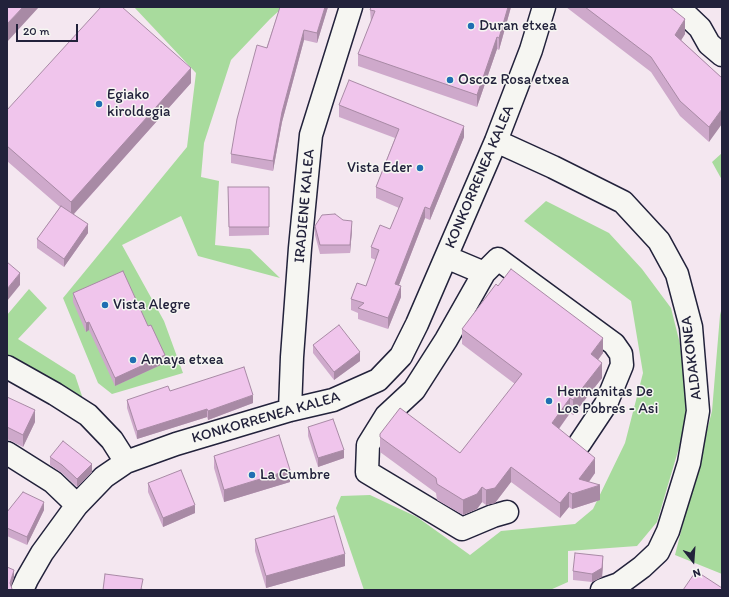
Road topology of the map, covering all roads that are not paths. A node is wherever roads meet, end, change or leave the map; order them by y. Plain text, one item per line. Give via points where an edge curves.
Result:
1 (352, 7) edge
2 (544, 7) edge
3 (678, 7) edge
4 (722, 55) edge
5 (496, 141) junction
6 (446, 256) junction
7 (484, 273) junction
8 (7, 367) edge
9 (290, 410) junction
10 (580, 443) dead end
11 (7, 453) edge
12 (126, 462) junction
13 (77, 505) junction
14 (507, 512) dead end
15 (22, 590) edge
16 (602, 590) edge

1 - 9 street, IRADIENE KALEA via 311,135 300,248
2 - 5 street, KONKORRENEA KALEA via 532,50
3 - 4 street via 700,28 710,44
5 - 6 street, KONKORRENEA KALEA
5 - 16 street, ALDAKONEA via 623,202 659,241 677,274 691,327 698,411 689,463 668,531 658,552 642,567 618,584
6 - 7 street
6 - 9 street, KONKORRENEA KALEA via 401,356 378,380 333,400
7 - 10 street via 498,259 614,344 621,354 622,365 606,404
7 - 14 street via 414,390 386,416 368,445 368,472 462,529
8 - 12 street via 88,415 112,440
9 - 12 street, KONKORRENEA KALEA
11 - 13 street via 53,482
12 - 13 street, KONKORRENEA KALEA via 104,477
13 - 15 street, KONKORRENEA KALEA via 42,553

